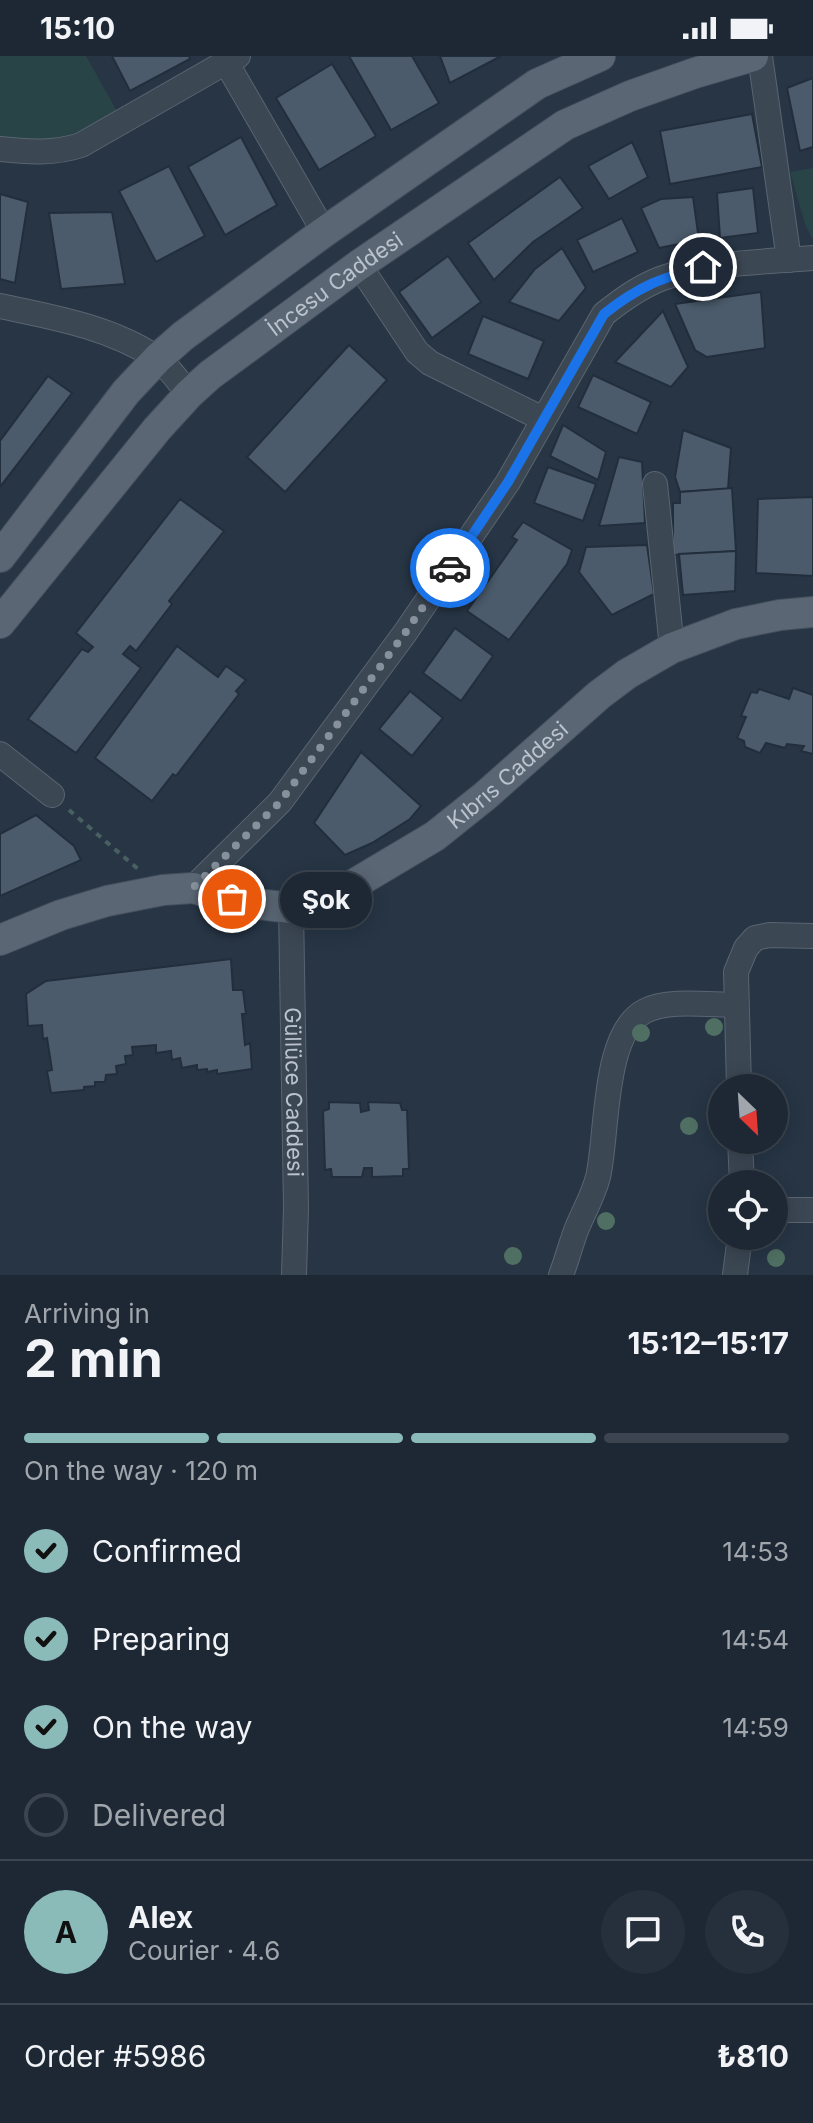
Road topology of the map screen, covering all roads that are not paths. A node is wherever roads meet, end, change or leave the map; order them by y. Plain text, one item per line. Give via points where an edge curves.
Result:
1 (600, 56) edge
2 (753, 56) edge
3 (760, 56) edge
4 (232, 59) edge
5 (0, 149) edge
6 (324, 232) junction
7 (801, 259) edge
8 (359, 265) junction
9 (0, 306) edge
10 (158, 358) junction
11 (189, 394) junction
12 (543, 419) junction
13 (655, 484) dead end
14 (0, 557) edge
15 (813, 612) edge
16 (0, 623) edge
17 (672, 648) junction
18 (0, 754) edge
19 (52, 795) road end
20 (193, 888) junction
21 (291, 908) junction
22 (813, 936) edge
23 (0, 940) edge
24 (736, 1005) junction
25 (738, 1074) edge
26 (788, 1210) edge
27 (813, 1210) edge
28 (738, 1250) edge
29 (294, 1275) edge
30 (561, 1275) edge
31 (735, 1275) edge

1 - 6 main road via 537,84
2 - 8 main road, İncesu Caddesi via 630,96 565,125
3 - 7 street
4 - 5 street via 81,145 30,153
4 - 6 street
6 - 10 main road
7 - 12 street via 703,267 667,276 621,300 604,314
8 - 11 main road, İncesu Caddesi
8 - 12 street via 417,352 430,363
9 - 10 street via 107,333
10 - 11 street
10 - 14 main road
11 - 16 main road, İncesu Caddesi
12 - 20 street via 508,482 280,802
13 - 17 street
15 - 17 main road, Kıbrıs Caddesi via 736,624
17 - 21 main road, Kıbrıs Caddesi via 599,695 435,836 341,892
18 - 19 street
20 - 21 main road, Kıbrıs Caddesi via 241,902
20 - 23 main road via 107,901
21 - 29 street, Güllüce Caddesi
22 - 24 street via 755,938 736,972
24 - 25 street
24 - 30 street via 661,1005 627,1027 617,1050 598,1176
26 - 27 street
28 - 31 street

